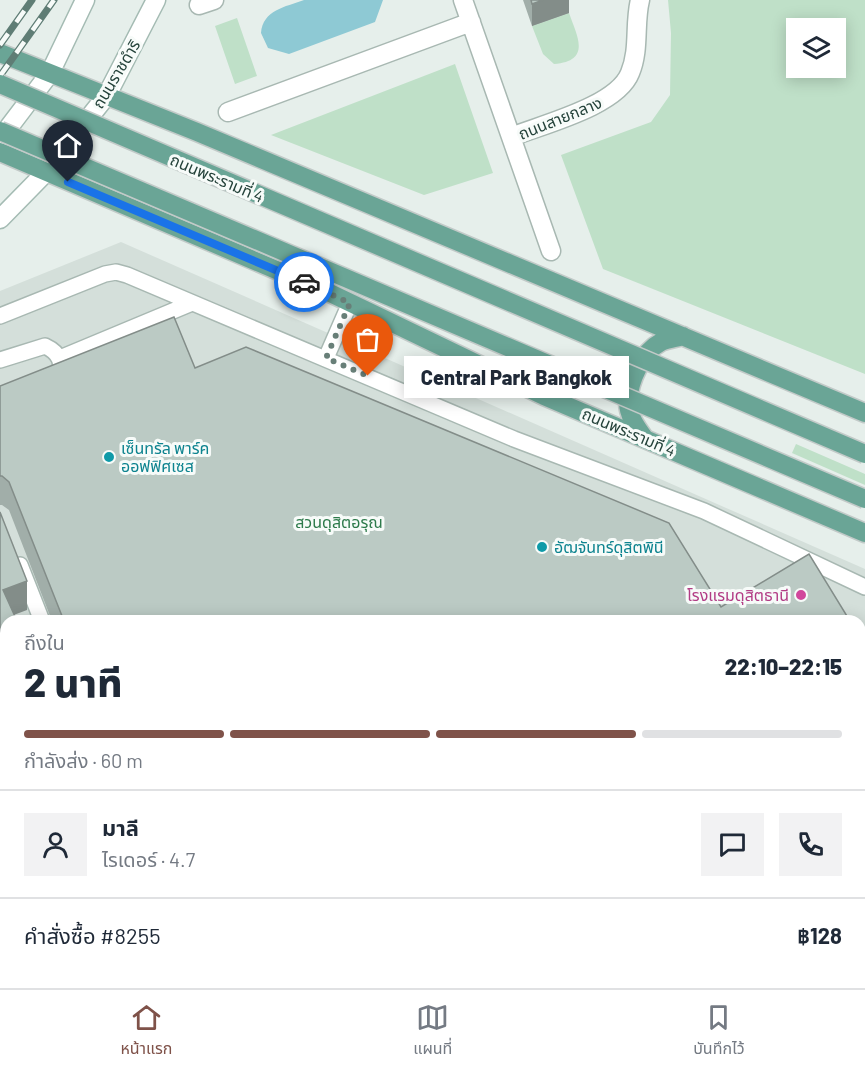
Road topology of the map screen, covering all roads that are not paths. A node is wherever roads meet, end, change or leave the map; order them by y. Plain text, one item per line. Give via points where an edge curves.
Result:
1 (85, 0) edge
2 (156, 0) edge
3 (463, 0) edge
4 (640, 0) edge
5 (471, 22) junction
6 (0, 53) edge
7 (50, 73) junction
8 (0, 84) edge
9 (107, 95) junction
10 (228, 112) dead end
11 (0, 131) edge
12 (511, 137) junction
13 (0, 139) edge
14 (0, 152) edge
15 (46, 172) junction
16 (0, 219) edge
17 (551, 250) dead end
18 (192, 303) junction
19 (350, 303) junction
20 (0, 316) edge
21 (683, 336) junction
22 (60, 358) junction
23 (326, 358) junction
24 (0, 360) edge
25 (46, 382) edge
26 (865, 413) edge
27 (645, 439) junction
28 (865, 454) edge
29 (865, 499) edge
30 (865, 533) edge
31 (13, 546) edge
32 (865, 587) edge
33 (40, 615) edge

1 - 7 street
2 - 9 street, ถนนราชดำริ
3 - 5 street
4 - 12 street, ถนนสายกลาง via 637,47 630,75 609,98
5 - 10 street
5 - 12 street
6 - 7 main road
7 - 9 main road
7 - 13 street
8 - 28 main road, ถนนพระรามที่ 4, bridge
9 - 15 street, ถนนราชดำริ
9 - 21 main road
11 - 29 main road, ถนนพระรามที่ 4, bridge
12 - 17 street
14 - 15 main road, ถนนพระรามที่ 4
15 - 16 street, ถนนราชดำริ
15 - 19 main road, ถนนพระรามที่ 4
18 - 20 lane via 116,272
18 - 22 lane
18 - 23 lane
19 - 23 lane
19 - 27 main road, ถนนพระรามที่ 4 via 544,396
21 - 26 main road
21 - 27 main road via 661,342 645,355 633,379 628,402 633,422
22 - 24 lane via 52,349 39,346
22 - 25 lane via 57,379
23 - 32 lane via 514,438 704,511
27 - 30 main road, ถนนพระรามที่ 4
31 - 33 lane

